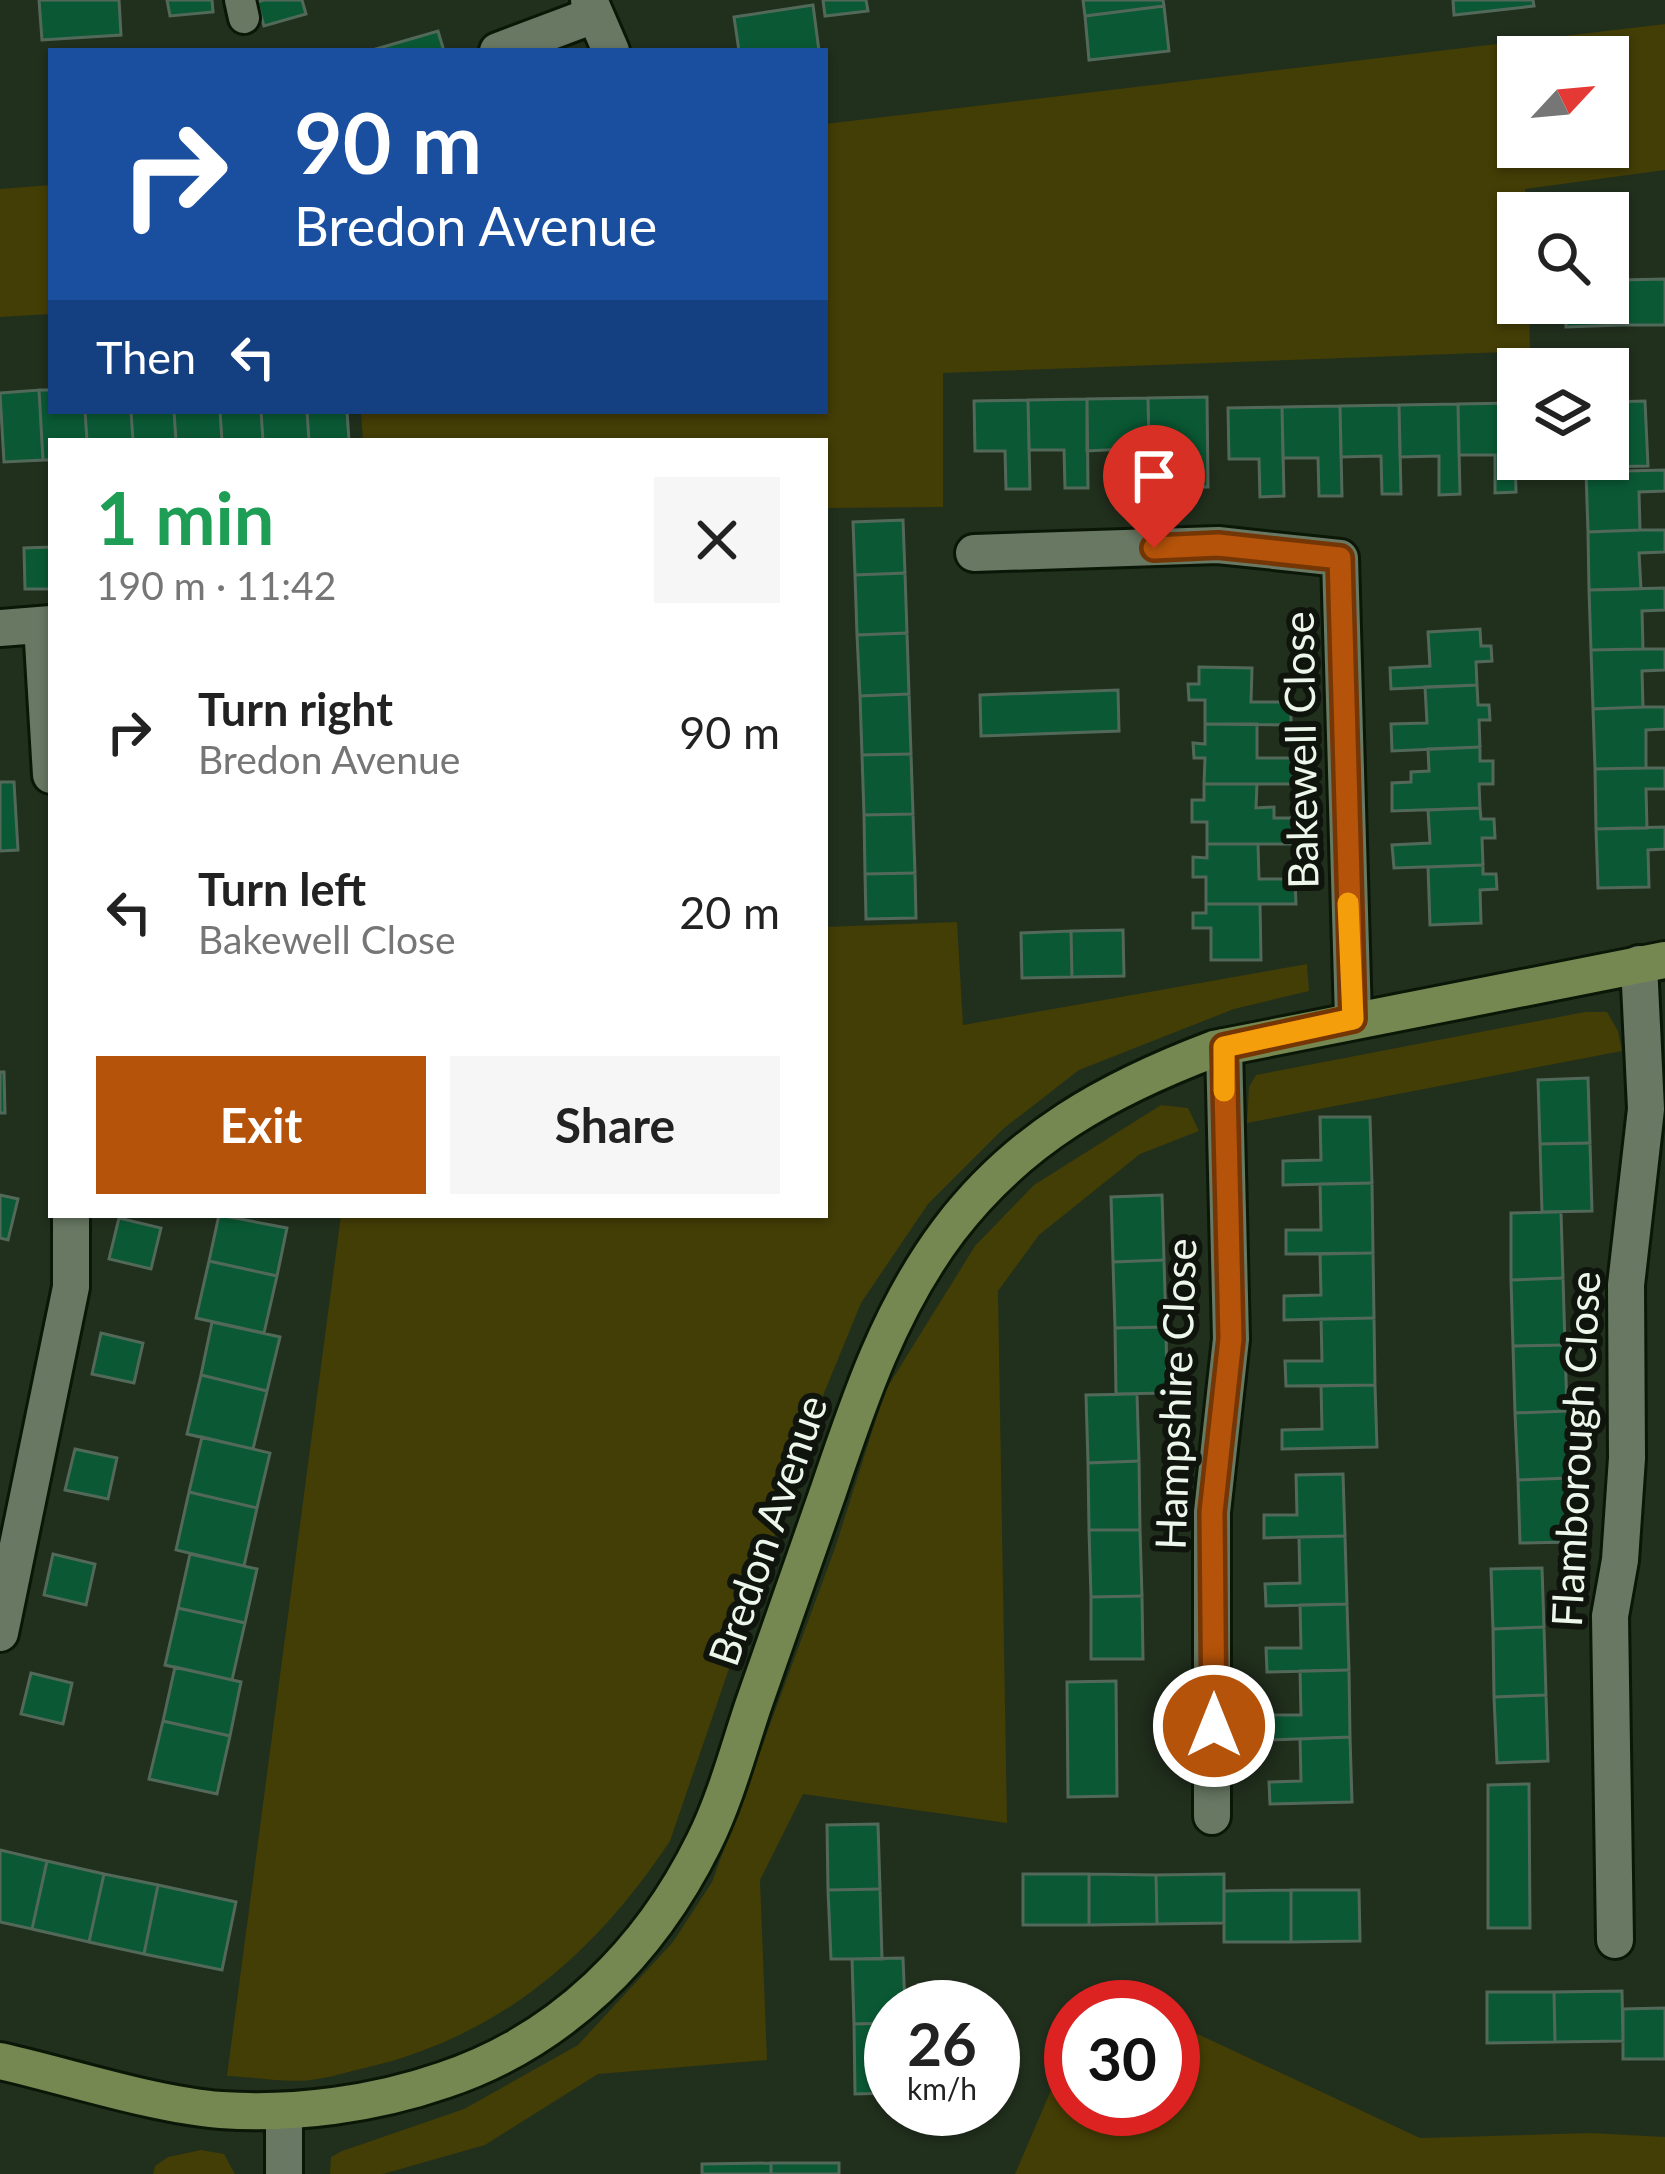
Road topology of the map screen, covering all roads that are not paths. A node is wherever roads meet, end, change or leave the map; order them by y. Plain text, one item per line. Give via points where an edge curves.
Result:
1 (592, 8) edge
2 (505, 48) edge
3 (610, 48) edge
4 (974, 553) dead end
5 (47, 625) edge
6 (0, 628) edge
7 (48, 662) edge
8 (1652, 962) edge
9 (1353, 1019) junction
10 (1224, 1047) junction
11 (71, 1218) edge
12 (0, 1633) edge
13 (1213, 1816) dead end
14 (1615, 1940) dead end
15 (0, 2061) edge
16 (284, 2111) junction
17 (284, 2174) edge

1 - 2 street
1 - 3 street
4 - 9 street, Bakewell Close via 1218,545 1340,558
5 - 6 street
5 - 7 street
8 - 9 street, Bredon Avenue
8 - 14 street, Flamborough Close via 1626,1286 1627,1458 1610,1616
9 - 10 street, Bredon Avenue
10 - 13 street, Hampshire Close via 1231,1339 1212,1512
10 - 16 street, Bredon Avenue via 1088,1105 1020,1154 924,1267 857,1407 705,1840 663,1914 605,1984 538,2037 476,2069 407,2093
11 - 12 street via 71,1287
15 - 16 street, Bredon Avenue via 218,2110
16 - 17 street

